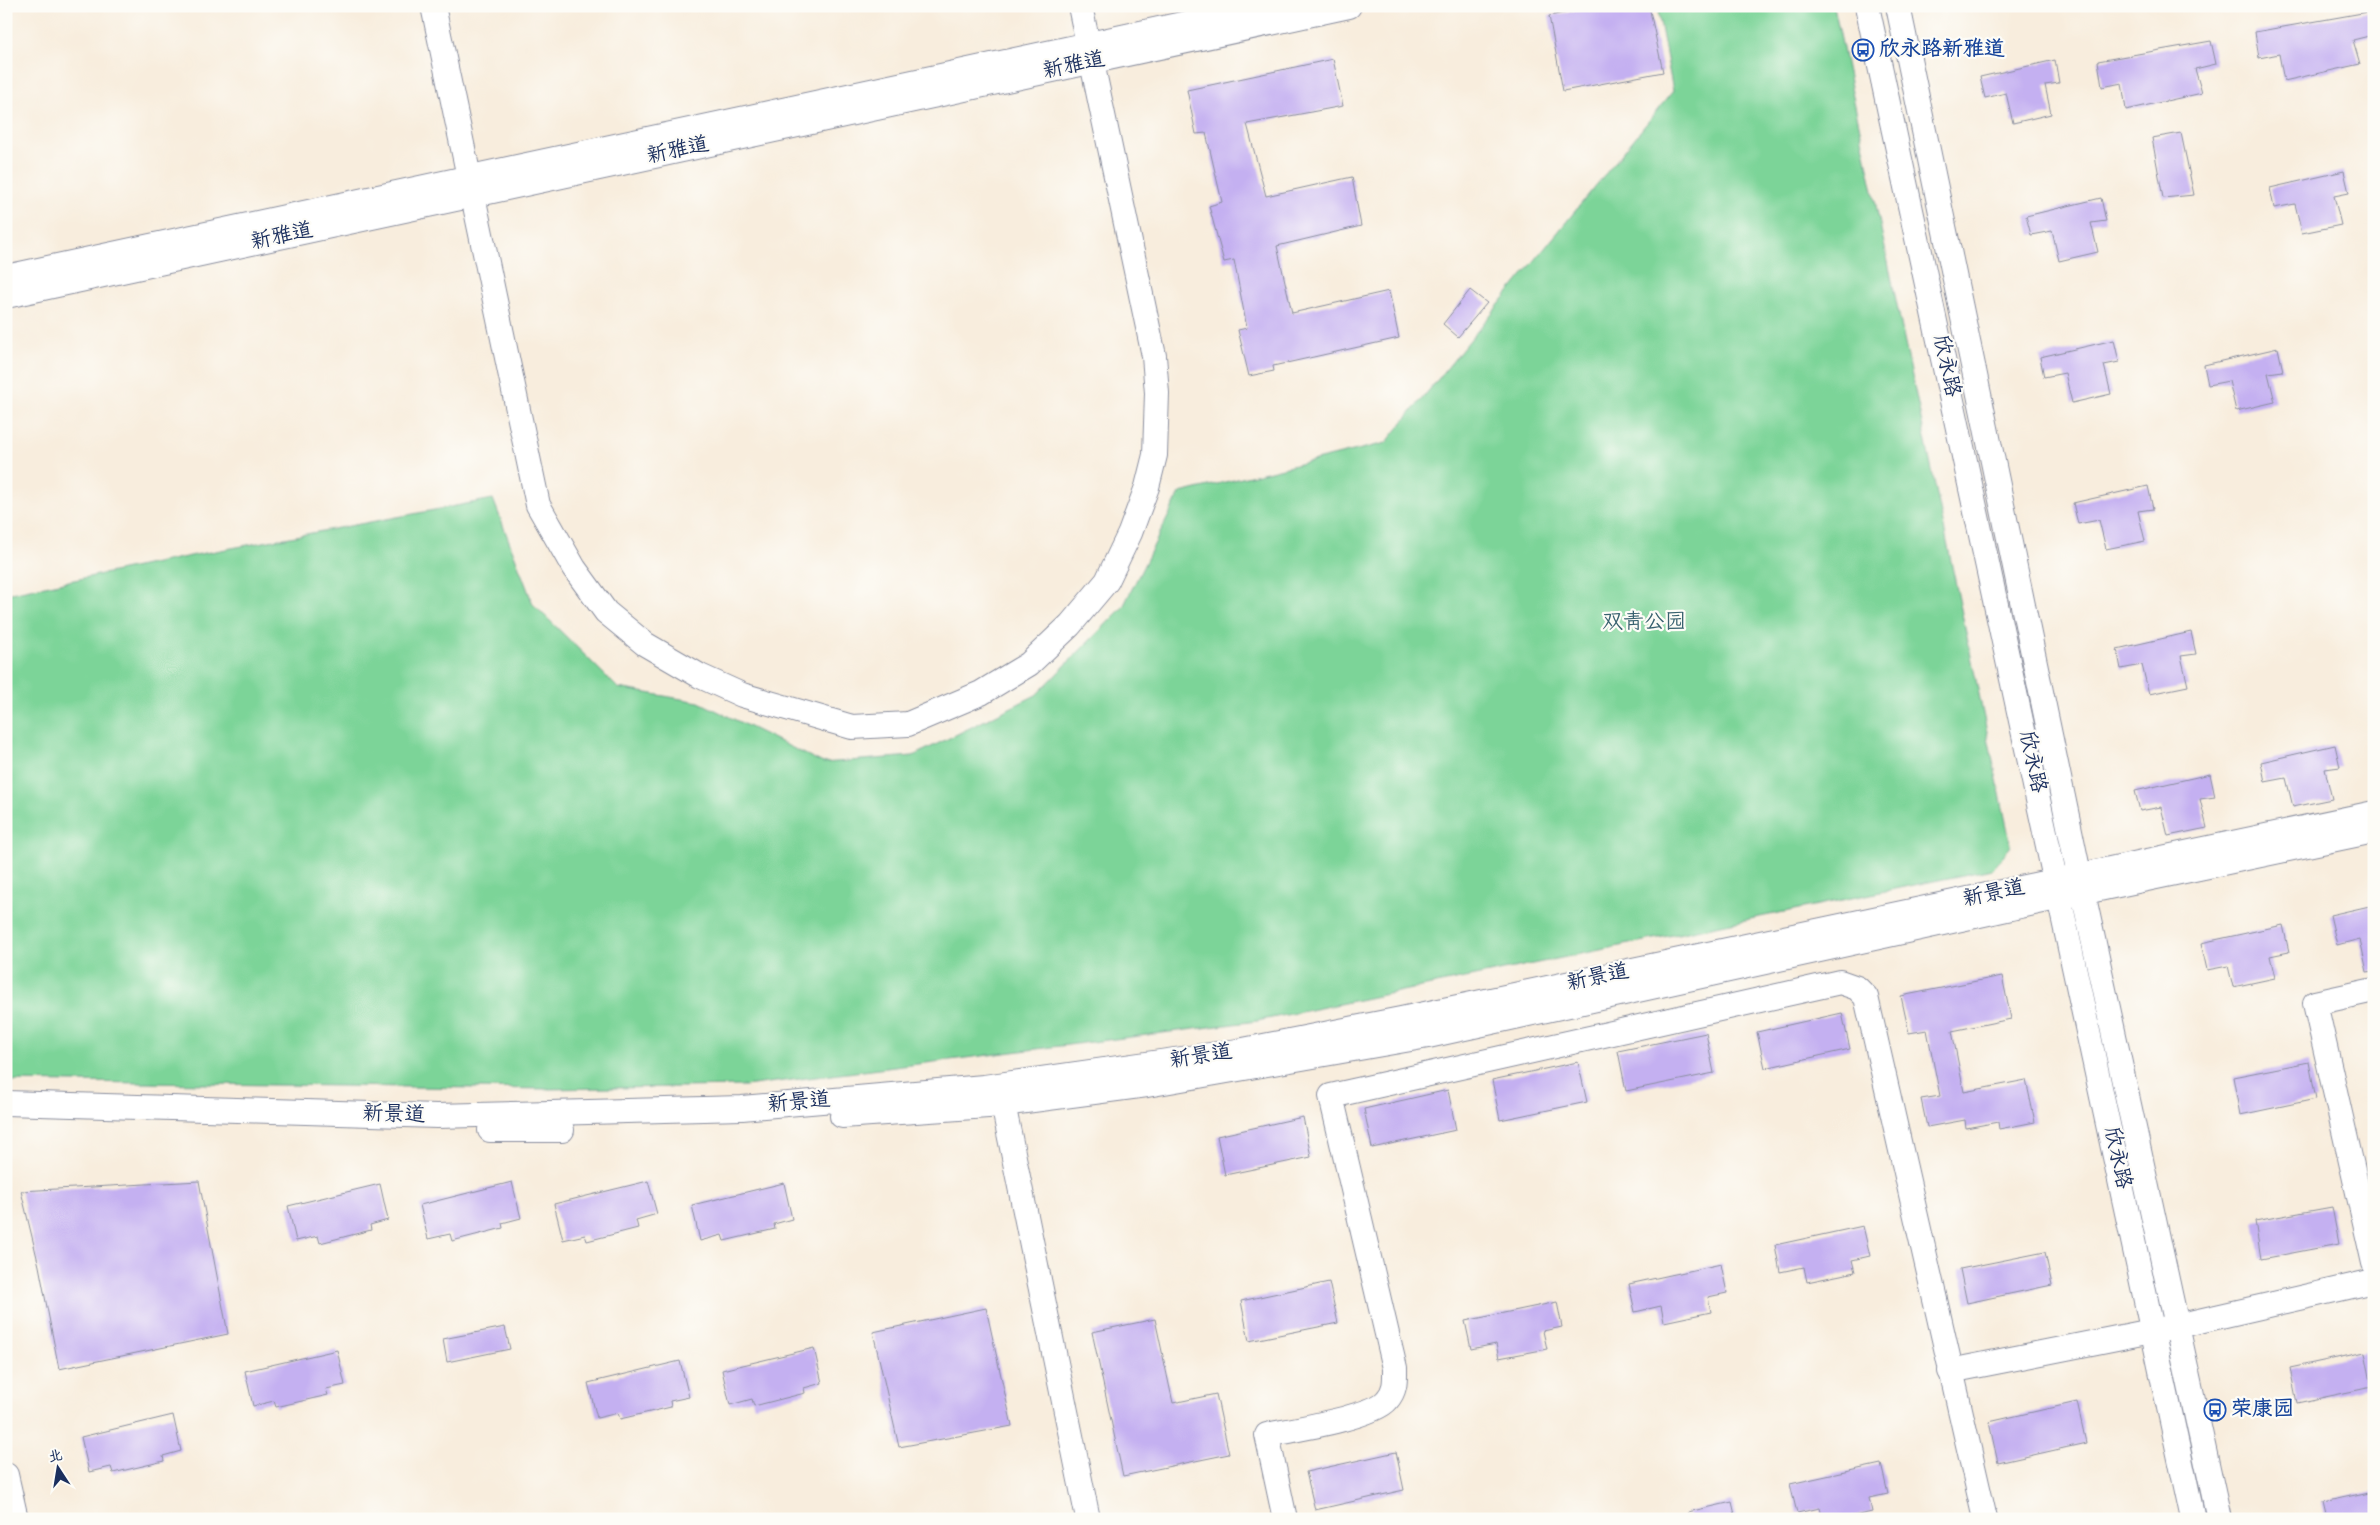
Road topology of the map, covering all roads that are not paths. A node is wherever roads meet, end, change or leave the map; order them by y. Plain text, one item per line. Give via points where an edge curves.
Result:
1 (433, 6) edge
2 (1080, 6) edge
3 (1266, 6) edge
4 (1349, 6) edge
5 (1867, 6) edge
6 (1898, 6) edge
7 (1090, 53) junction
8 (472, 187) junction
9 (6, 277) edge
10 (6, 296) edge
11 (2374, 813) edge
12 (2374, 831) edge
13 (2070, 886) junction
14 (2374, 990) edge
15 (994, 1096) junction
16 (6, 1103) edge
17 (6, 1118) edge
18 (2374, 1263) edge
19 (2374, 1281) edge
20 (2177, 1326) junction
21 (2154, 1331) junction
22 (1950, 1371) junction
23 (6, 1475) edge
24 (16, 1519) edge
25 (1074, 1519) edge
26 (1088, 1519) edge
27 (1285, 1519) edge
28 (1985, 1519) edge
29 (2193, 1519) edge
30 (2219, 1519) edge

1 - 8 street
2 - 7 street
3 - 7 street, 新雅道
4 - 7 street, 新雅道
5 - 13 street, 欣永路
6 - 13 street, 欣永路
7 - 8 street, 新雅道
7 - 8 street via 1155,363 1155,455 1147,487 1130,533 1106,581 1070,626 1029,664 981,693 908,724 852,727 742,695 700,676 645,644 606,612 574,568 538,506
8 - 9 street, 新雅道
8 - 10 street, 新雅道
11 - 13 street, 新景道
12 - 13 street, 新景道
13 - 15 street, 新景道 via 1428,1036 1147,1085
13 - 20 street, 欣永路
13 - 21 street, 欣永路
14 - 18 street via 2315,1003
15 - 16 street, 新景道 via 742,1108 447,1116
15 - 17 street, 新景道 via 716,1124 524,1131
15 - 25 street
15 - 26 street
19 - 20 street
20 - 21 street
20 - 30 street, 欣永路
21 - 22 street
21 - 29 street, 欣永路
22 - 27 street via 1866,997 1857,988 1840,982 1830,984 1331,1096 1395,1368 1395,1389 1387,1401 1370,1412 1266,1435
22 - 28 street
23 - 24 street

